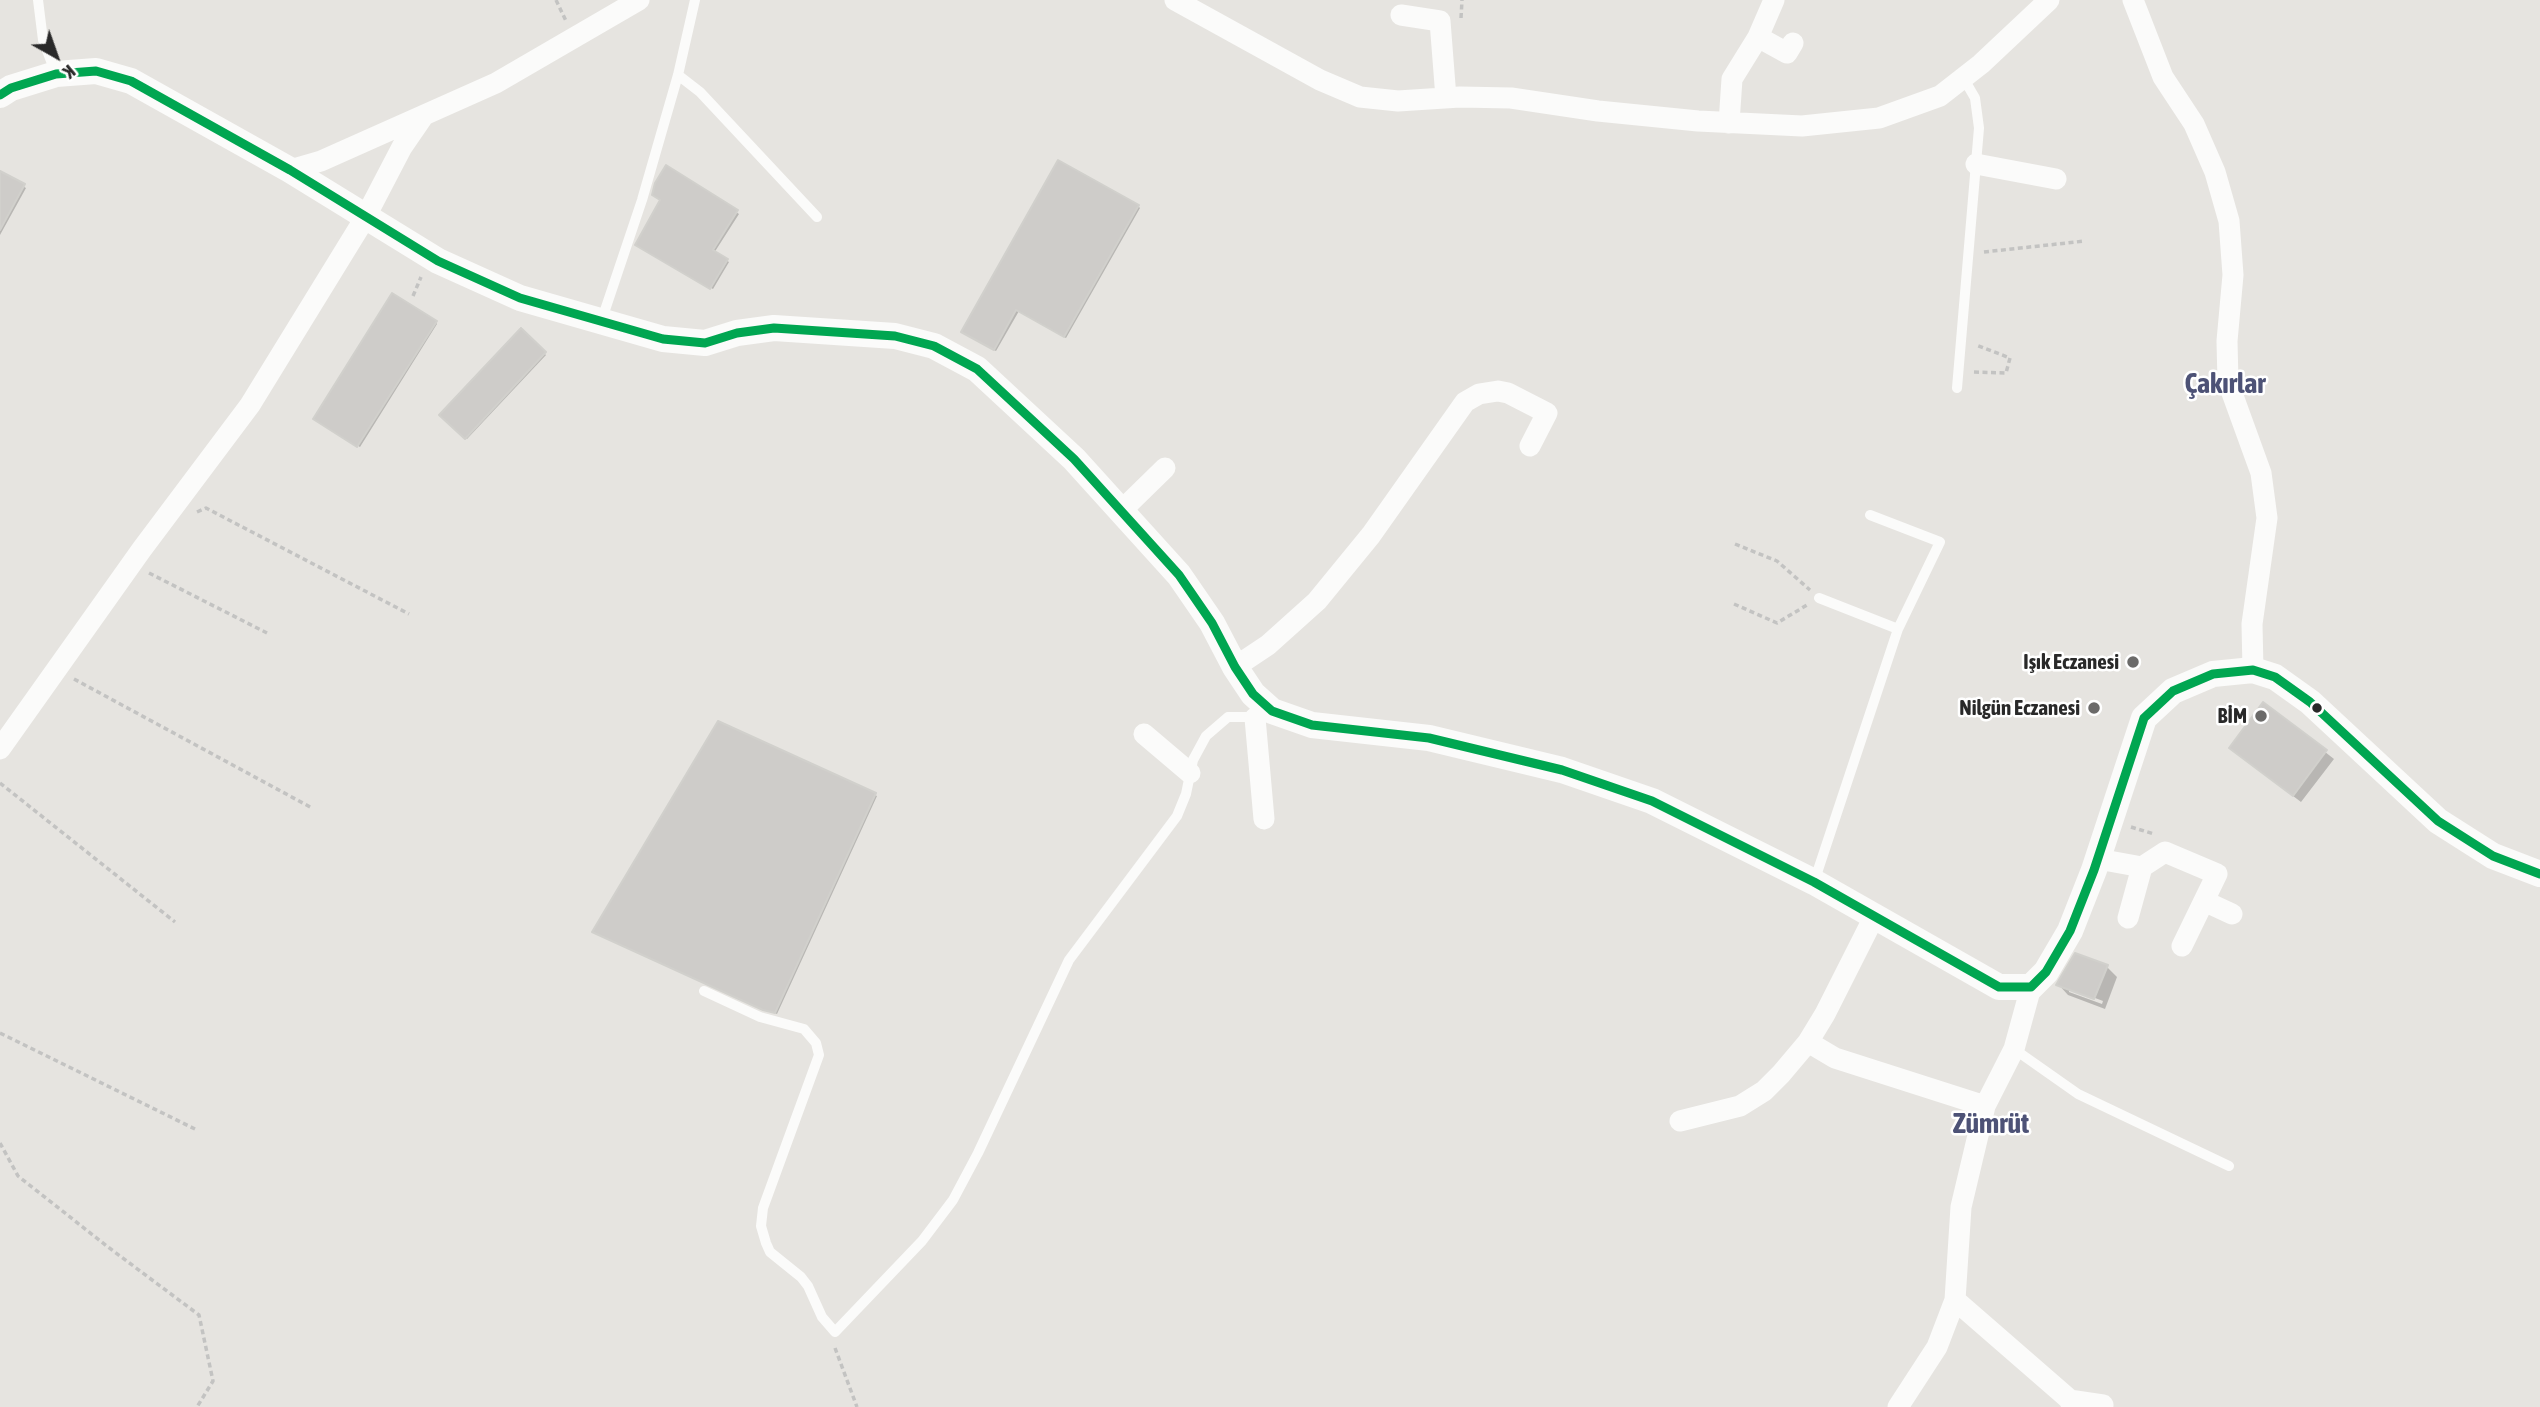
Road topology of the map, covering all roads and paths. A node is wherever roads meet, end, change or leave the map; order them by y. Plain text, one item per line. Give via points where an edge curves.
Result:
1 (38, 0) edge
2 (639, 0) edge
3 (695, 0) edge
4 (1175, 0) edge
5 (1774, 0) edge
6 (2049, 0) edge
7 (2133, 0) edge
8 (1401, 15) dead end
9 (1758, 37) junction
10 (1793, 43) dead end
11 (56, 74) junction
12 (678, 75) junction
13 (1964, 79) junction
14 (0, 95) edge
15 (1446, 98) junction
16 (424, 115) junction
17 (1729, 122) junction
18 (1976, 164) junction
19 (290, 170) junction
20 (2056, 179) dead end
21 (817, 217) dead end
22 (365, 218) junction
23 (2085, 241) dead end
24 (1968, 254) junction
25 (601, 322) junction
26 (1961, 340) junction
27 (1958, 371) junction
28 (1957, 388) dead end
29 (1530, 446) dead end
30 (1165, 468) dead end
31 (173, 509) junction
32 (1121, 511) junction
33 (1870, 515) dead end
34 (1735, 544) dead end
35 (131, 564) junction
36 (1819, 598) junction
37 (1734, 604) dead end
38 (410, 614) dead end
39 (1898, 629) junction
40 (267, 633) dead end
41 (1234, 667) junction
42 (56, 670) junction
43 (2253, 670) junction
44 (1264, 714) junction
45 (1144, 734) dead end
46 (0, 749) edge
47 (1190, 773) junction
48 (0, 783) edge
49 (312, 808) dead end
50 (1264, 819) dead end
51 (2098, 859) junction
52 (2142, 867) junction
53 (2540, 874) edge
54 (1814, 882) junction
55 (2204, 901) junction
56 (2232, 914) dead end
57 (1874, 917) junction
58 (2128, 918) dead end
59 (175, 922) dead end
60 (2182, 946) dead end
61 (2031, 987) junction
62 (704, 991) dead end
63 (0, 1033) edge
64 (1808, 1042) junction
65 (2014, 1049) junction
66 (1984, 1106) junction
67 (1681, 1121) dead end
68 (195, 1129) dead end
69 (0, 1143) edge
70 (2229, 1166) dead end
71 (1955, 1300) junction
72 (835, 1332) junction
73 (2073, 1403) edge
74 (2103, 1405) dead end
75 (197, 1407) edge
76 (857, 1407) edge
77 (1898, 1407) edge

1 - 11 lane via 43,40
2 - 16 street via 496,83
3 - 12 lane
4 - 15 street via 1320,80 1360,97 1398,102
5 - 9 street
6 - 13 street
7 - 43 street via 2163,77 2194,124 2215,172 2229,221 2233,275 2228,382 2261,473 2267,518 2252,624
8 - 15 street via 1440,21
9 - 10 street via 1787,53
9 - 17 street via 1732,79
11 - 14 street
11 - 19 street via 96,71 131,81
12 - 21 lane via 700,92
12 - 25 lane
13 - 17 street via 1940,96 1879,118 1802,126
13 - 18 lane via 1978,113
15 - 17 street via 1511,98
16 - 19 street via 321,162
16 - 22 street
18 - 20 street
18 - 24 lane
19 - 22 street
22 - 25 street via 438,261 520,298
22 - 31 street via 250,405
23 - 24 path
24 - 26 lane
25 - 32 street via 663,339 705,343 774,328 895,336 934,346 977,369 1074,458
26 - 27 lane
26 - 27 path via 2010,358 2006,373
27 - 28 lane
29 - 41 street via 1547,413 1497,391 1465,402 1371,535 1317,601 1268,645
30 - 32 street
31 - 35 street
31 - 38 path via 189,516 206,508
32 - 41 street via 1179,575 1212,623
33 - 39 lane via 1940,542
34 - 36 path via 1777,561
35 - 40 path
35 - 42 street
36 - 37 path via 1777,623
36 - 39 lane
39 - 54 lane
41 - 44 street
42 - 46 street
42 - 49 path
43 - 51 street via 2213,674 2172,691 2144,718
43 - 53 street via 2275,677 2310,702 2438,821 2493,856
44 - 47 lane via 1228,717 1216,725 1198,747
44 - 50 street
44 - 54 street via 1312,725 1429,738 1562,771 1652,801
45 - 47 street
47 - 72 lane via 1182,805 1168,831 1069,960 953,1200 922,1241
48 - 59 path
51 - 52 street
51 - 61 street via 2070,931 2046,972
52 - 55 street via 2165,852 2217,874
52 - 58 street
54 - 57 street
55 - 56 street
55 - 60 street
57 - 61 street via 1999,987
57 - 64 street
61 - 65 street
62 - 72 lane via 760,1017 804,1029 816,1042 818,1055 763,1208 761,1226 770,1252 801,1277
63 - 68 path
64 - 66 street via 1835,1058
64 - 67 street via 1763,1091 1740,1105
65 - 66 street
65 - 70 lane via 2078,1094
66 - 71 street via 1961,1207
69 - 75 path via 18,1176 199,1315 213,1381
71 - 73 street
71 - 77 street via 1937,1347
72 - 76 path via 835,1349
73 - 74 street

